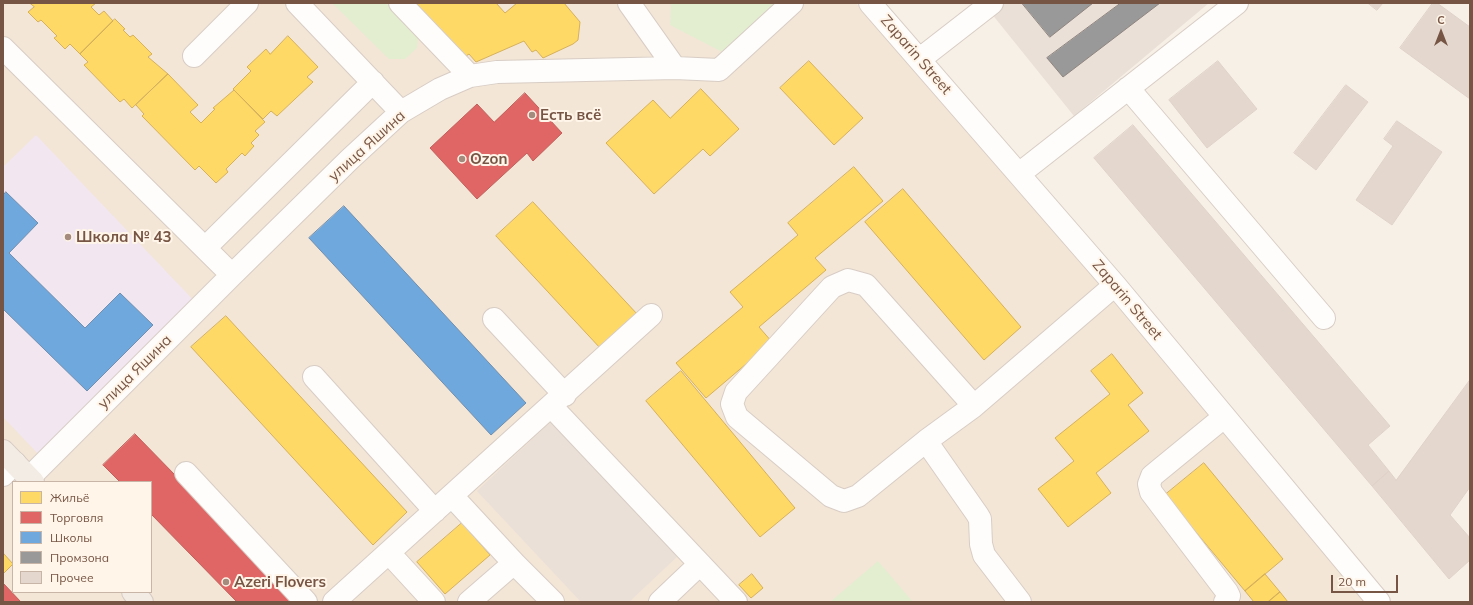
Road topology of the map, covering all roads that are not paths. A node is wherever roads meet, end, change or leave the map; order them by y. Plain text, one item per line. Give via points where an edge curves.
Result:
1 (247, 3) edge
2 (297, 3) edge
3 (400, 3) edge
4 (629, 3) edge
5 (792, 3) edge
6 (870, 3) edge
7 (992, 3) edge
8 (1237, 3) edge
9 (3, 48) edge
10 (194, 56) dead end
11 (920, 60) junction
12 (675, 68) junction
13 (470, 76) junction
14 (373, 82) junction
15 (1128, 88) junction
16 (401, 112) junction
17 (1019, 174) junction
18 (205, 248) junction
19 (232, 275) junction
20 (1115, 285) junction
21 (652, 315) dead end
22 (1324, 318) dead end
23 (494, 319) dead end
24 (314, 377) dead end
25 (558, 400) junction
26 (974, 406) junction
27 (1224, 417) junction
28 (926, 441) junction
29 (17, 470) edge
30 (186, 473) dead end
31 (452, 496) junction
32 (435, 511) junction
33 (389, 553) junction
34 (514, 564) junction
35 (700, 564) junction
36 (134, 593) edge
37 (142, 602) edge
38 (306, 602) edge
39 (334, 602) edge
40 (434, 602) edge
41 (470, 602) edge
42 (553, 602) edge
43 (660, 602) edge
44 (736, 602) edge
45 (1020, 602) edge
46 (1225, 602) edge
47 (1380, 602) edge

1 - 10 street
2 - 14 street
3 - 13 street
4 - 12 street
5 - 12 street, улица Яшина via 719,70
6 - 11 street, Zaparin Street
7 - 11 street
8 - 15 street
9 - 18 street
11 - 17 street, Zaparin Street
12 - 13 street, улица Яшина via 497,72
13 - 16 street, улица Яшина via 440,89
14 - 16 street
14 - 18 street
15 - 17 street
15 - 22 street
16 - 19 street, улица Яшина
17 - 20 street, Zaparin Street
18 - 19 street
19 - 29 street, улица Яшина
20 - 26 street
20 - 27 street, Zaparin Street
21 - 25 street
23 - 25 street
24 - 32 street
25 - 31 street
25 - 35 street
26 - 28 street
26 - 28 street via 866,285 848,280 832,287 736,392 732,404 737,417 831,496 844,501 858,496
27 - 46 street via 1152,476 1149,484 1151,492 1227,592 1229,596
27 - 47 street, Zaparin Street
28 - 45 street via 980,519 984,555
30 - 38 street
31 - 32 street
31 - 34 street
32 - 33 street
33 - 39 street
33 - 40 street
34 - 41 street
34 - 42 street
35 - 43 street
35 - 44 street
36 - 37 main road

